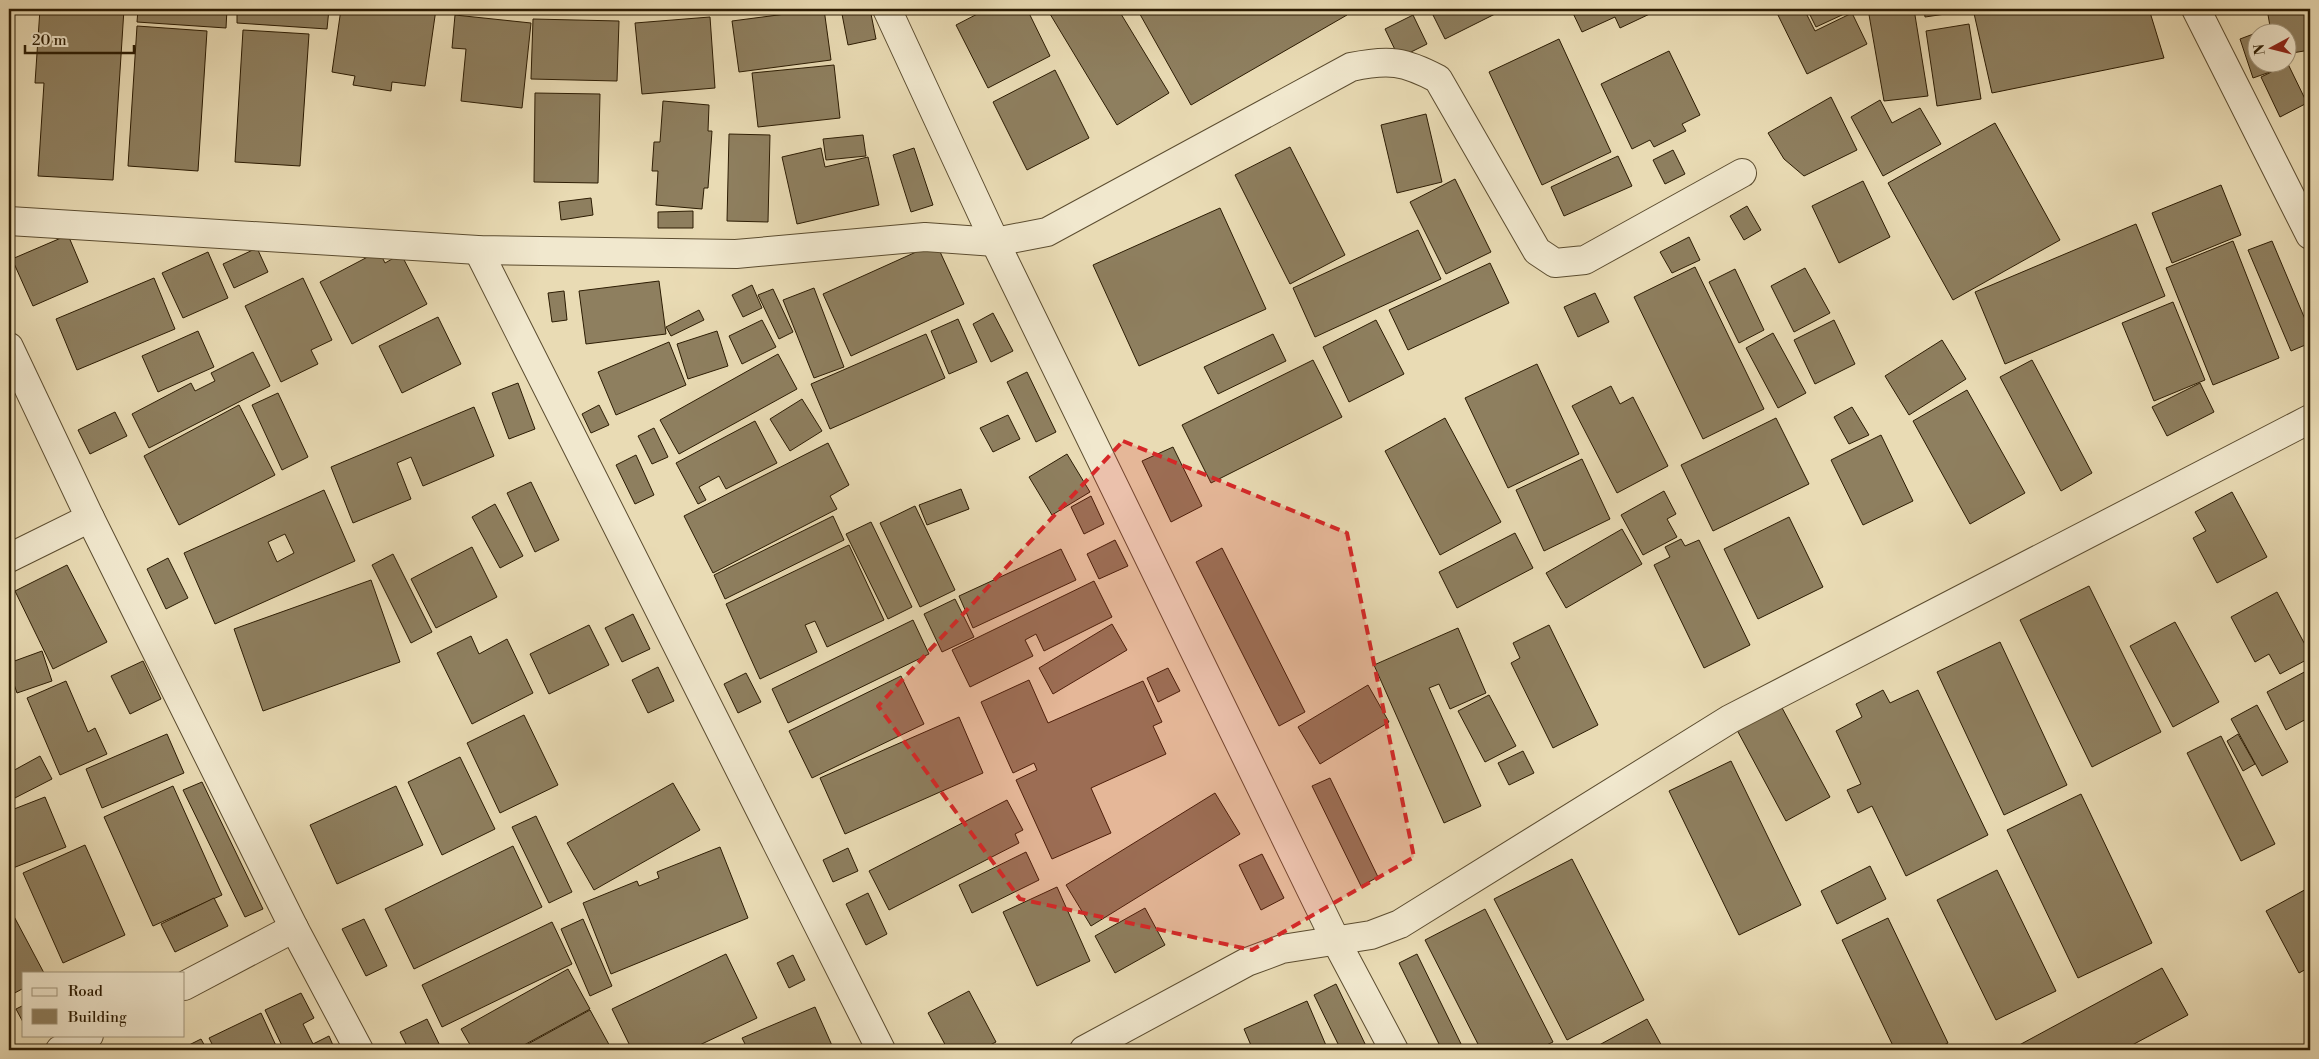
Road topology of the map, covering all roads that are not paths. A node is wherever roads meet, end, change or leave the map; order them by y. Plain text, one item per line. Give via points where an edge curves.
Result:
1 (887, 9) edge
2 (2196, 9) edge
3 (1742, 173) dead end
4 (9, 221) edge
5 (2310, 236) edge
6 (995, 242) junction
7 (478, 250) junction
8 (9, 347) edge
9 (2310, 419) edge
10 (90, 518) junction
11 (9, 558) edge
12 (294, 928) junction
13 (1336, 941) junction
14 (185, 985) edge
15 (87, 1036) edge
16 (60, 1050) edge
17 (359, 1050) edge
18 (881, 1050) edge
19 (1084, 1050) edge
20 (1394, 1050) edge

1 - 6 street
2 - 5 street
3 - 6 street via 1585,260 1555,263 1537,251 1438,79 1415,67 1380,61 1351,67 1047,232
4 - 7 street
6 - 7 street via 925,236 736,254
6 - 13 street
7 - 18 street
8 - 10 street
9 - 13 street via 1730,719 1400,924
10 - 11 street
10 - 12 street
12 - 14 street
12 - 17 street
13 - 19 street via 1282,949 1247,962
13 - 20 street
15 - 16 street

